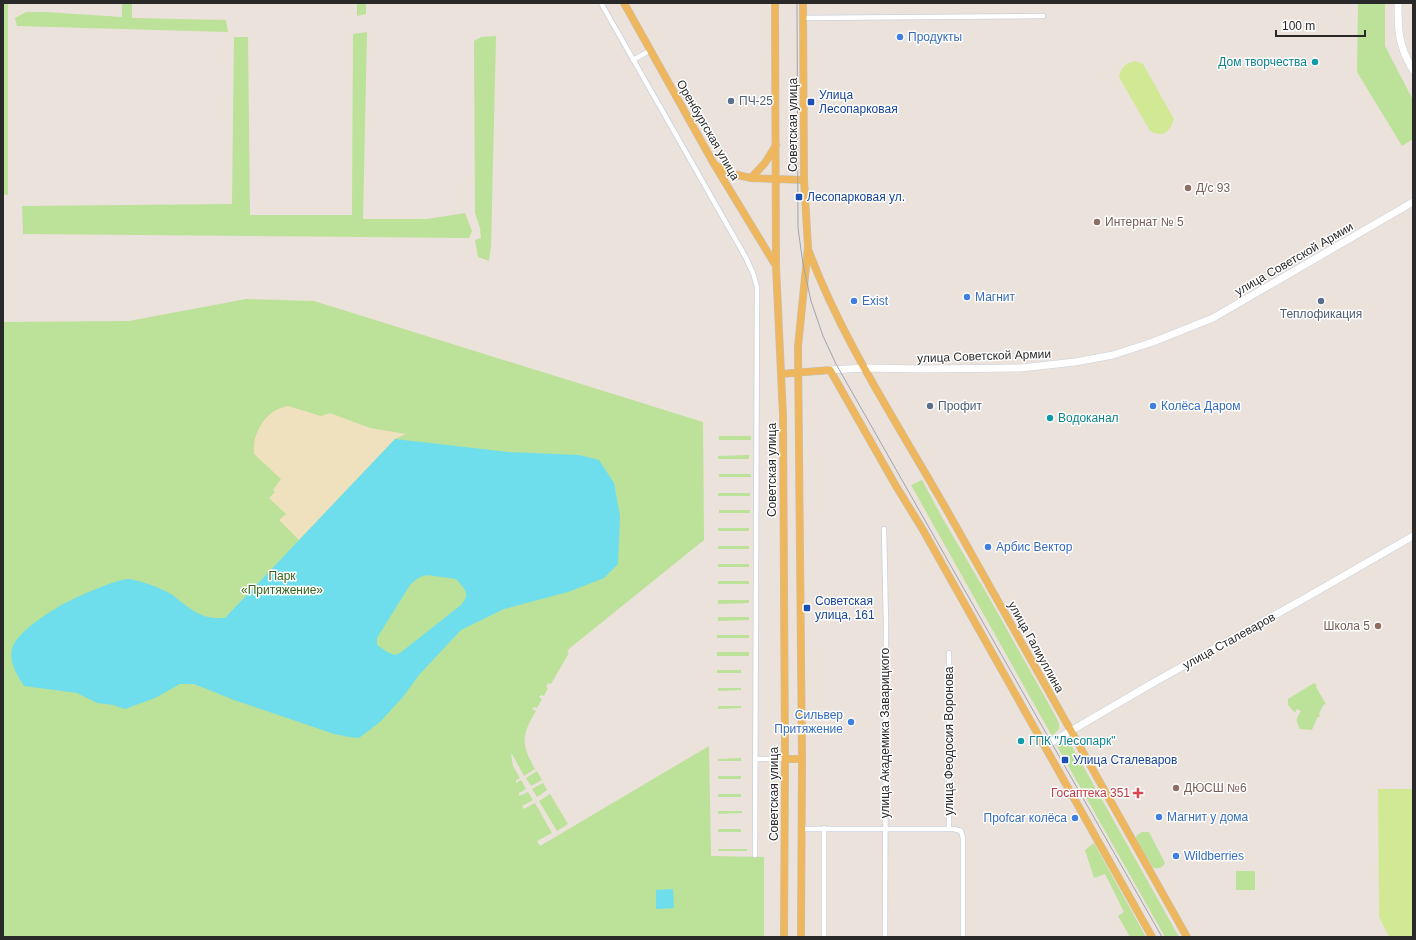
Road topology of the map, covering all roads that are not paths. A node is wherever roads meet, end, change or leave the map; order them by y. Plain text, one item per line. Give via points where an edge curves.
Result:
1 (601, 3) edge
2 (624, 3) edge
3 (775, 3) edge
4 (803, 3) edge
5 (1398, 3) edge
6 (1043, 16) dead end
7 (803, 18) junction
8 (651, 50) junction
9 (633, 60) junction
10 (1413, 70) edge
11 (776, 145) junction
12 (714, 164) junction
13 (751, 178) junction
14 (776, 179) junction
15 (804, 180) junction
16 (1413, 202) edge
17 (808, 247) junction
18 (776, 266) junction
19 (864, 368) junction
20 (830, 370) junction
21 (799, 373) junction
22 (781, 374) junction
23 (884, 529) dead end
24 (1413, 536) edge
25 (948, 653) dead end
26 (1070, 732) junction
27 (1045, 746) junction
28 (756, 759) junction
29 (785, 759) junction
30 (802, 759) junction
31 (824, 828) junction
32 (801, 829) junction
33 (885, 829) junction
34 (949, 829) junction
35 (755, 855) dead end
36 (784, 937) edge
37 (801, 937) edge
38 (824, 937) edge
39 (885, 937) edge
40 (963, 937) edge
41 (1152, 937) edge
42 (1187, 937) edge

1 - 9 street
2 - 8 main road, Оренбургская улица
3 - 11 main road, Советская улица
4 - 7 main road, Советская улица
5 - 10 main road via 1398,33 1406,60
6 - 7 street
7 - 15 main road, Советская улица
8 - 9 street
8 - 12 main road, Оренбургская улица
9 - 28 street via 745,256 757,287
11 - 13 main road via 765,163
11 - 14 main road, Советская улица
12 - 13 main road via 733,174
12 - 18 main road, Оренбургская улица
13 - 14 main road
14 - 15 main road
14 - 18 main road, Советская улица
15 - 17 main road, Советская улица
16 - 19 main road, улица Советской Армии via 1213,318 1113,355 1021,368
17 - 19 main road, Советская улица via 820,281
17 - 21 main road, Советская улица via 798,347
18 - 22 main road, Советская улица
19 - 20 main road, улица Советской Армии
19 - 26 main road, улица Галиуллина via 948,512
20 - 21 main road, улица Советской Армии
20 - 27 main road via 924,530
21 - 22 main road, улица Советской Армии
21 - 30 main road, Советская улица
22 - 29 main road, Советская улица
23 - 33 street, улица Академика Заварицкого
24 - 26 main road, улица Сталеваров
25 - 34 street, улица Феодосия Воронова
26 - 27 main road, улица Сталеваров
26 - 42 main road, улица Галиуллина
27 - 41 main road
28 - 29 street
28 - 35 street
29 - 30 main road
29 - 36 main road, Советская улица
30 - 32 main road, Советская улица
31 - 32 street
31 - 33 street
31 - 38 street
32 - 37 main road, Советская улица
33 - 34 street
33 - 39 street, улица Академика Заварицкого
34 - 40 street, улица Феодосия Воронова via 961,831 963,838

